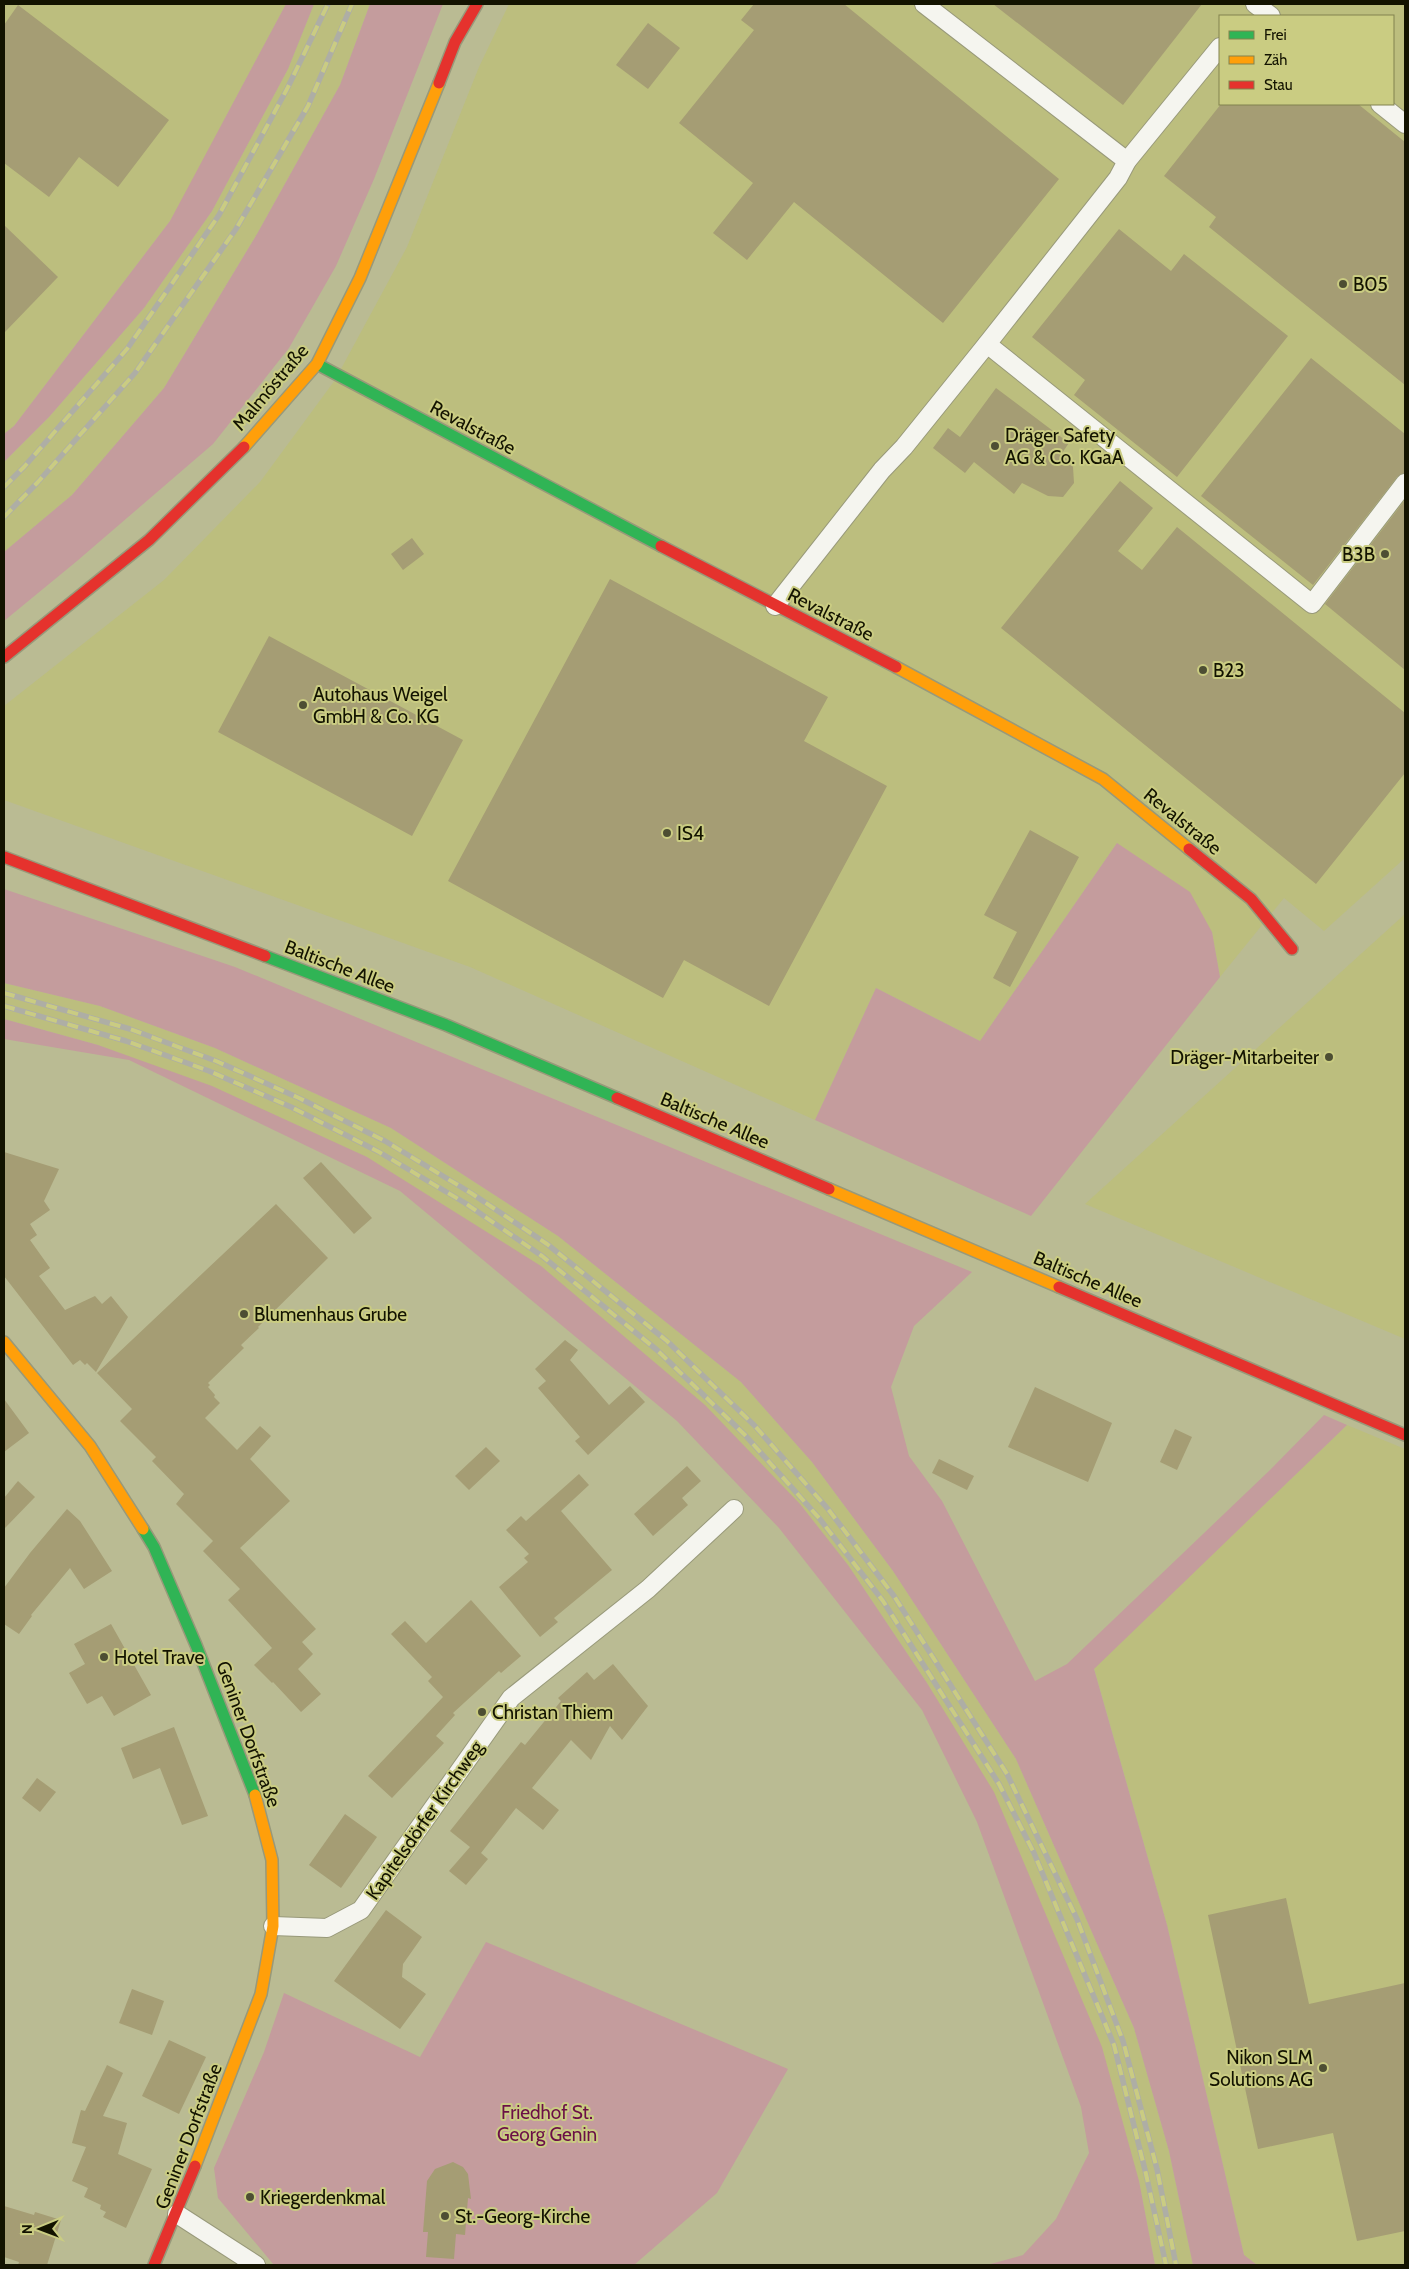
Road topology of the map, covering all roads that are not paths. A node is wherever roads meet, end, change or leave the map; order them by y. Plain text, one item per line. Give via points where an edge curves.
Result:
1 (476, 4) edge
2 (924, 4) edge
3 (1256, 4) edge
4 (1247, 15) edge
5 (1270, 15) edge
6 (1219, 48) edge
7 (1381, 105) edge
8 (1405, 124) edge
9 (1127, 161) junction
10 (987, 344) junction
11 (317, 364) junction
12 (1405, 483) edge
13 (775, 606) junction
14 (4, 657) edge
15 (4, 857) edge
16 (1292, 949) dead end
17 (4, 1342) edge
18 (1405, 1435) edge
19 (734, 1509) dead end
20 (273, 1926) junction
21 (177, 2214) junction
22 (154, 2265) edge
23 (256, 2265) edge

1 - 11 main road, Malmöstraße via 455,42 360,278
2 - 9 street
3 - 4 street
3 - 5 street
6 - 9 street
7 - 8 street
9 - 10 street via 1118,178
10 - 12 street via 1312,604
10 - 13 street
11 - 13 main road, Revalstraße
11 - 14 main road, Malmöstraße via 240,451 149,540
13 - 16 main road, Revalstraße via 1103,779 1251,899
15 - 18 main road, Baltische Allee via 446,1025
17 - 20 main road, Geniner Dorfstraße via 90,1446 154,1547 255,1793 272,1860
19 - 20 street, Kapitelsdörfer Kirchweg via 648,1589 511,1698 361,1910 327,1928
20 - 21 main road, Geniner Dorfstraße via 261,1994
21 - 22 main road, Geniner Dorfstraße
21 - 23 street

